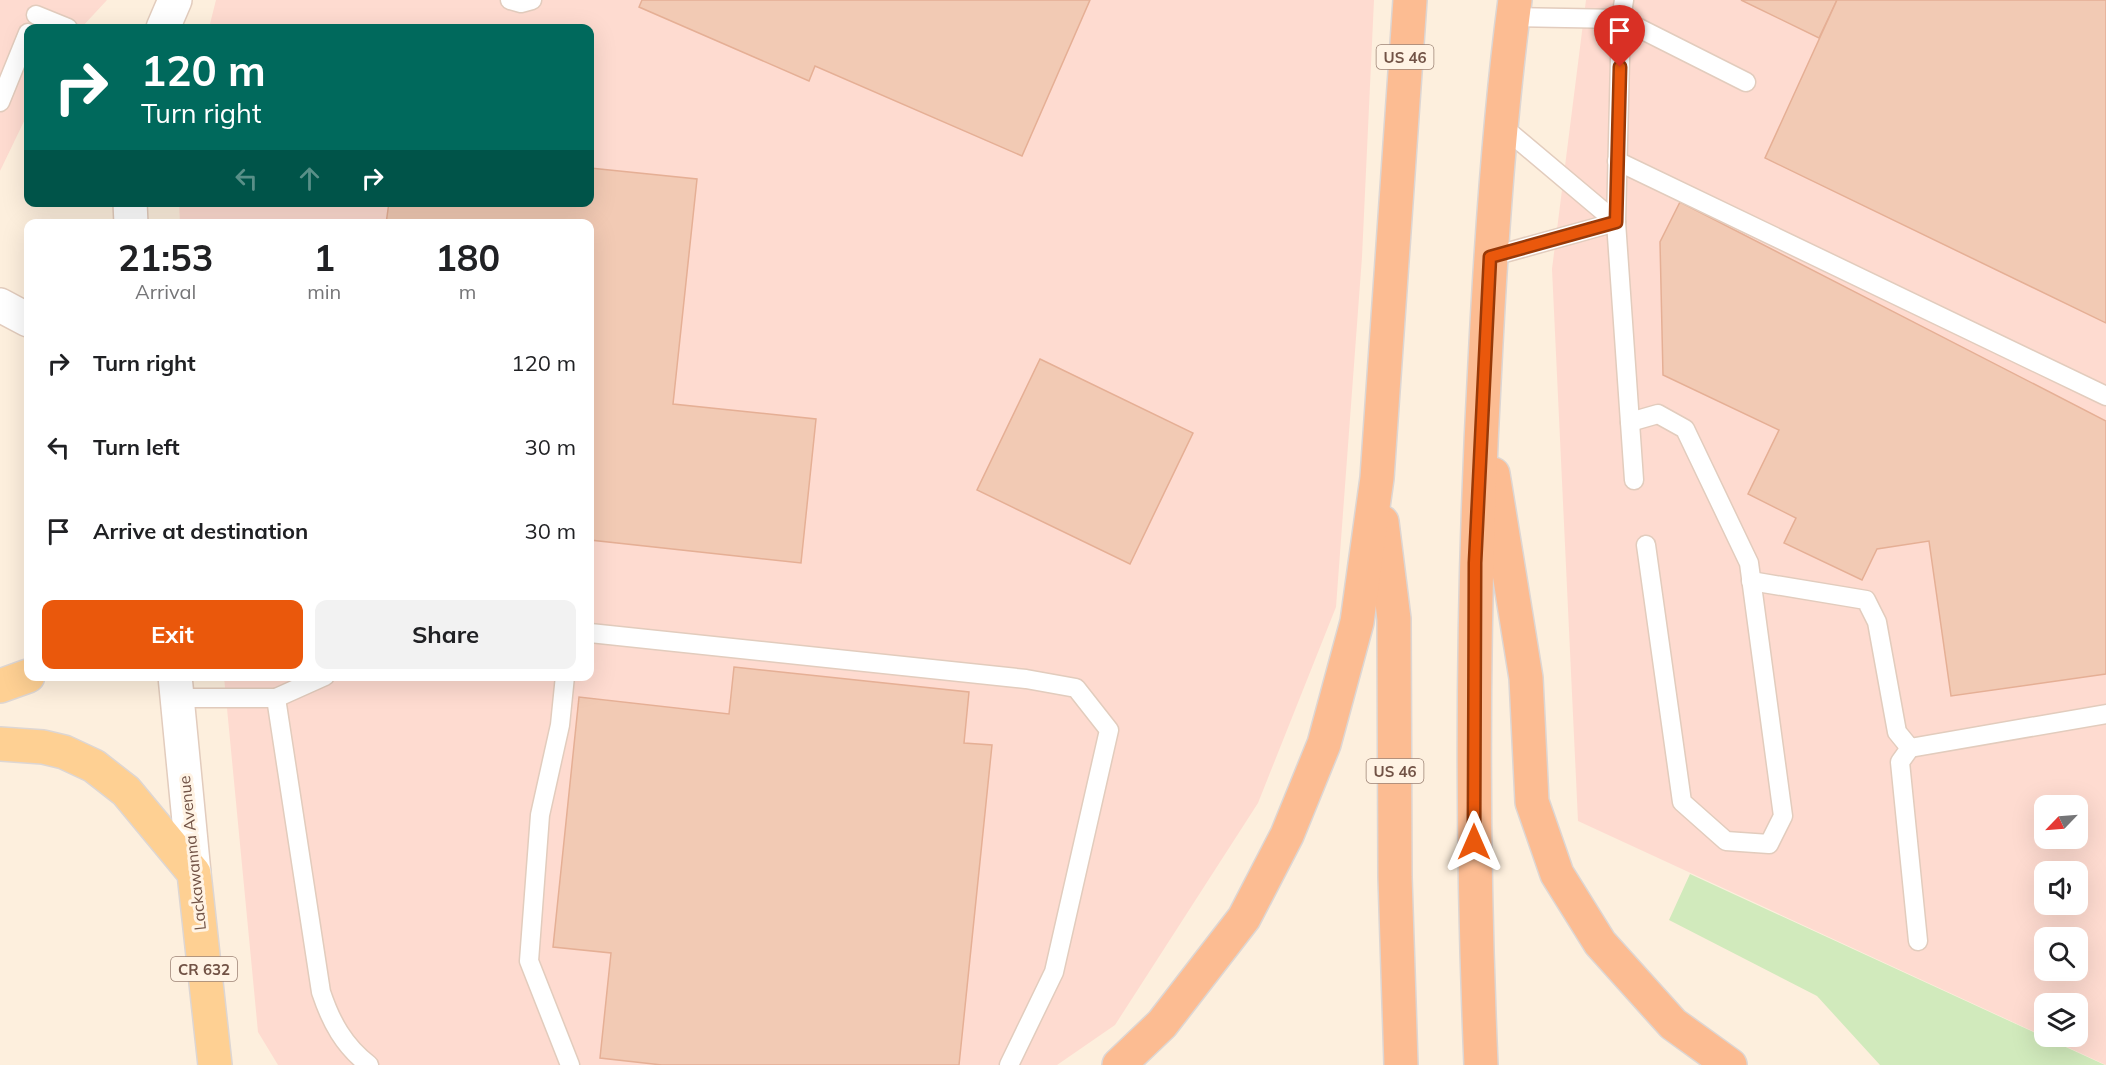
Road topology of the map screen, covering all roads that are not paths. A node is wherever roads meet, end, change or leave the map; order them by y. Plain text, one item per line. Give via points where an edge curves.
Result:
1 (175, 0) edge
2 (510, 0) edge
3 (532, 0) edge
4 (1410, 0) edge
5 (1624, 0) edge
6 (1514, 8) edge
7 (36, 14) edge
8 (1621, 19) junction
9 (59, 24) edge
10 (165, 24) edge
11 (24, 43) edge
12 (1746, 82) dead end
13 (0, 102) edge
14 (1502, 126) junction
15 (1617, 161) junction
16 (1616, 222) junction
17 (1490, 257) junction
18 (0, 305) edge
19 (24, 318) edge
20 (2106, 396) edge
21 (1482, 407) junction
22 (1630, 422) junction
23 (1377, 478) junction
24 (1634, 480) dead end
25 (1646, 545) dead end
26 (1751, 581) junction
27 (594, 633) edge
28 (24, 677) edge
29 (314, 681) edge
30 (564, 681) edge
31 (0, 686) edge
32 (176, 687) edge
33 (276, 698) junction
34 (2106, 714) edge
35 (0, 744) edge
36 (1910, 748) junction
37 (194, 873) junction
38 (1918, 941) dead end
39 (215, 1065) edge
40 (369, 1065) edge
41 (570, 1065) edge
42 (1008, 1065) edge
43 (1119, 1065) edge
44 (1401, 1065) edge
45 (1481, 1065) edge
46 (1730, 1065) edge

1 - 10 street
2 - 3 lane
4 - 23 highway, US 46
5 - 8 lane
6 - 8 lane
6 - 14 highway
7 - 9 lane
8 - 12 lane
8 - 15 lane
11 - 13 lane
14 - 16 lane
14 - 17 highway
15 - 16 lane
15 - 20 lane
16 - 17 lane
16 - 22 lane
17 - 21 highway
18 - 19 street
21 - 45 highway via 1473,682 1475,930
21 - 46 highway via 1526,678 1532,802 1557,874 1600,943 1673,1024
22 - 24 lane
22 - 26 lane via 1658,414 1685,429 1749,563
23 - 43 highway via 1357,621 1324,744 1287,835 1237,927 1162,1024
23 - 44 highway, US 46 via 1394,619 1395,877
25 - 26 lane via 1682,802 1726,842 1769,844 1783,816
26 - 36 lane via 1866,600 1877,622 1897,732
27 - 42 lane via 1014,677 1076,688 1109,730 1054,972
28 - 31 main road
29 - 33 lane
30 - 41 lane via 560,725 540,815 529,961
32 - 33 lane
32 - 37 street, Lackawanna Avenue / CR 632
33 - 40 lane via 321,992 343,1039
34 - 36 lane
35 - 37 main road via 64,752 110,777
36 - 38 lane via 1900,762
37 - 39 main road, Lackawanna Avenue / CR 632

